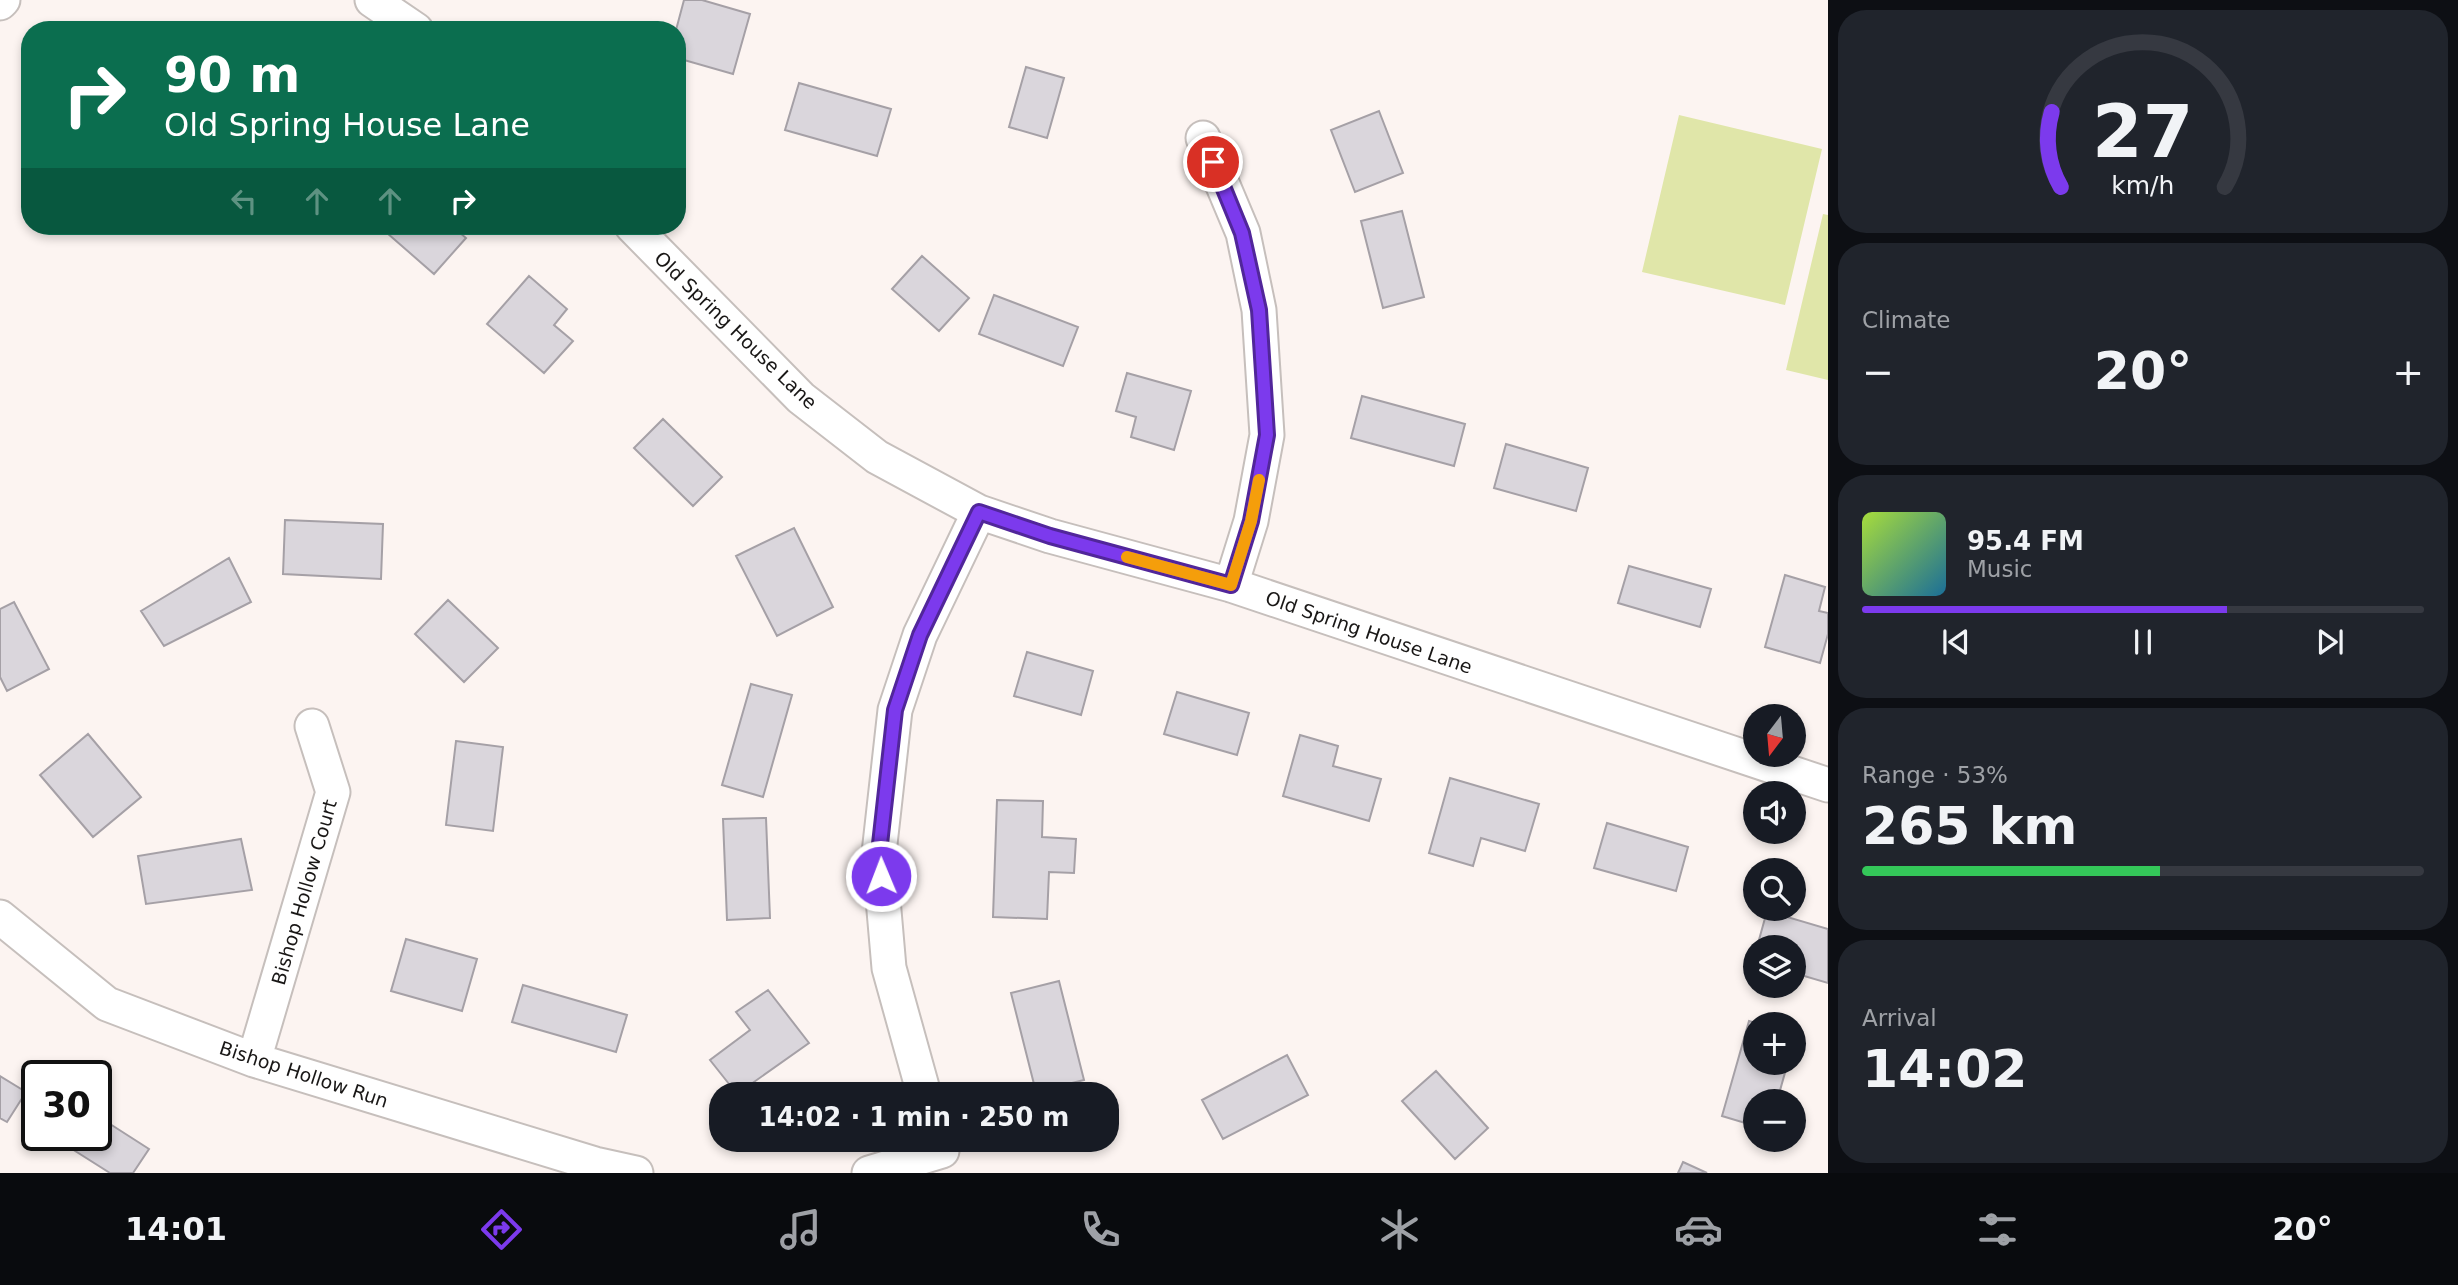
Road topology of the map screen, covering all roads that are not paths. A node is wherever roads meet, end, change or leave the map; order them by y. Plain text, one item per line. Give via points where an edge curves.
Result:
1 (372, 0) edge
2 (403, 21) edge
3 (1203, 138) dead end
4 (641, 235) edge
5 (979, 512) junction
6 (1231, 585) junction
7 (312, 726) dead end
8 (1828, 785) edge
9 (0, 917) edge
10 (254, 1060) junction
11 (921, 1082) edge
12 (945, 1154) edge
13 (636, 1173) edge
14 (869, 1173) edge

1 - 2 street
3 - 6 street via 1242,233 1256,297 1267,435 1251,521
4 - 5 street, Old Spring House Lane via 801,398 877,457
5 - 6 street, Old Spring House Lane
5 - 11 street via 920,635 895,710 879,853 889,968
6 - 8 street, Old Spring House Lane
7 - 10 street, Bishop Hollow Court via 334,792
9 - 10 street, Bishop Hollow Run via 107,1004
10 - 13 street, Bishop Hollow Run
12 - 14 street

